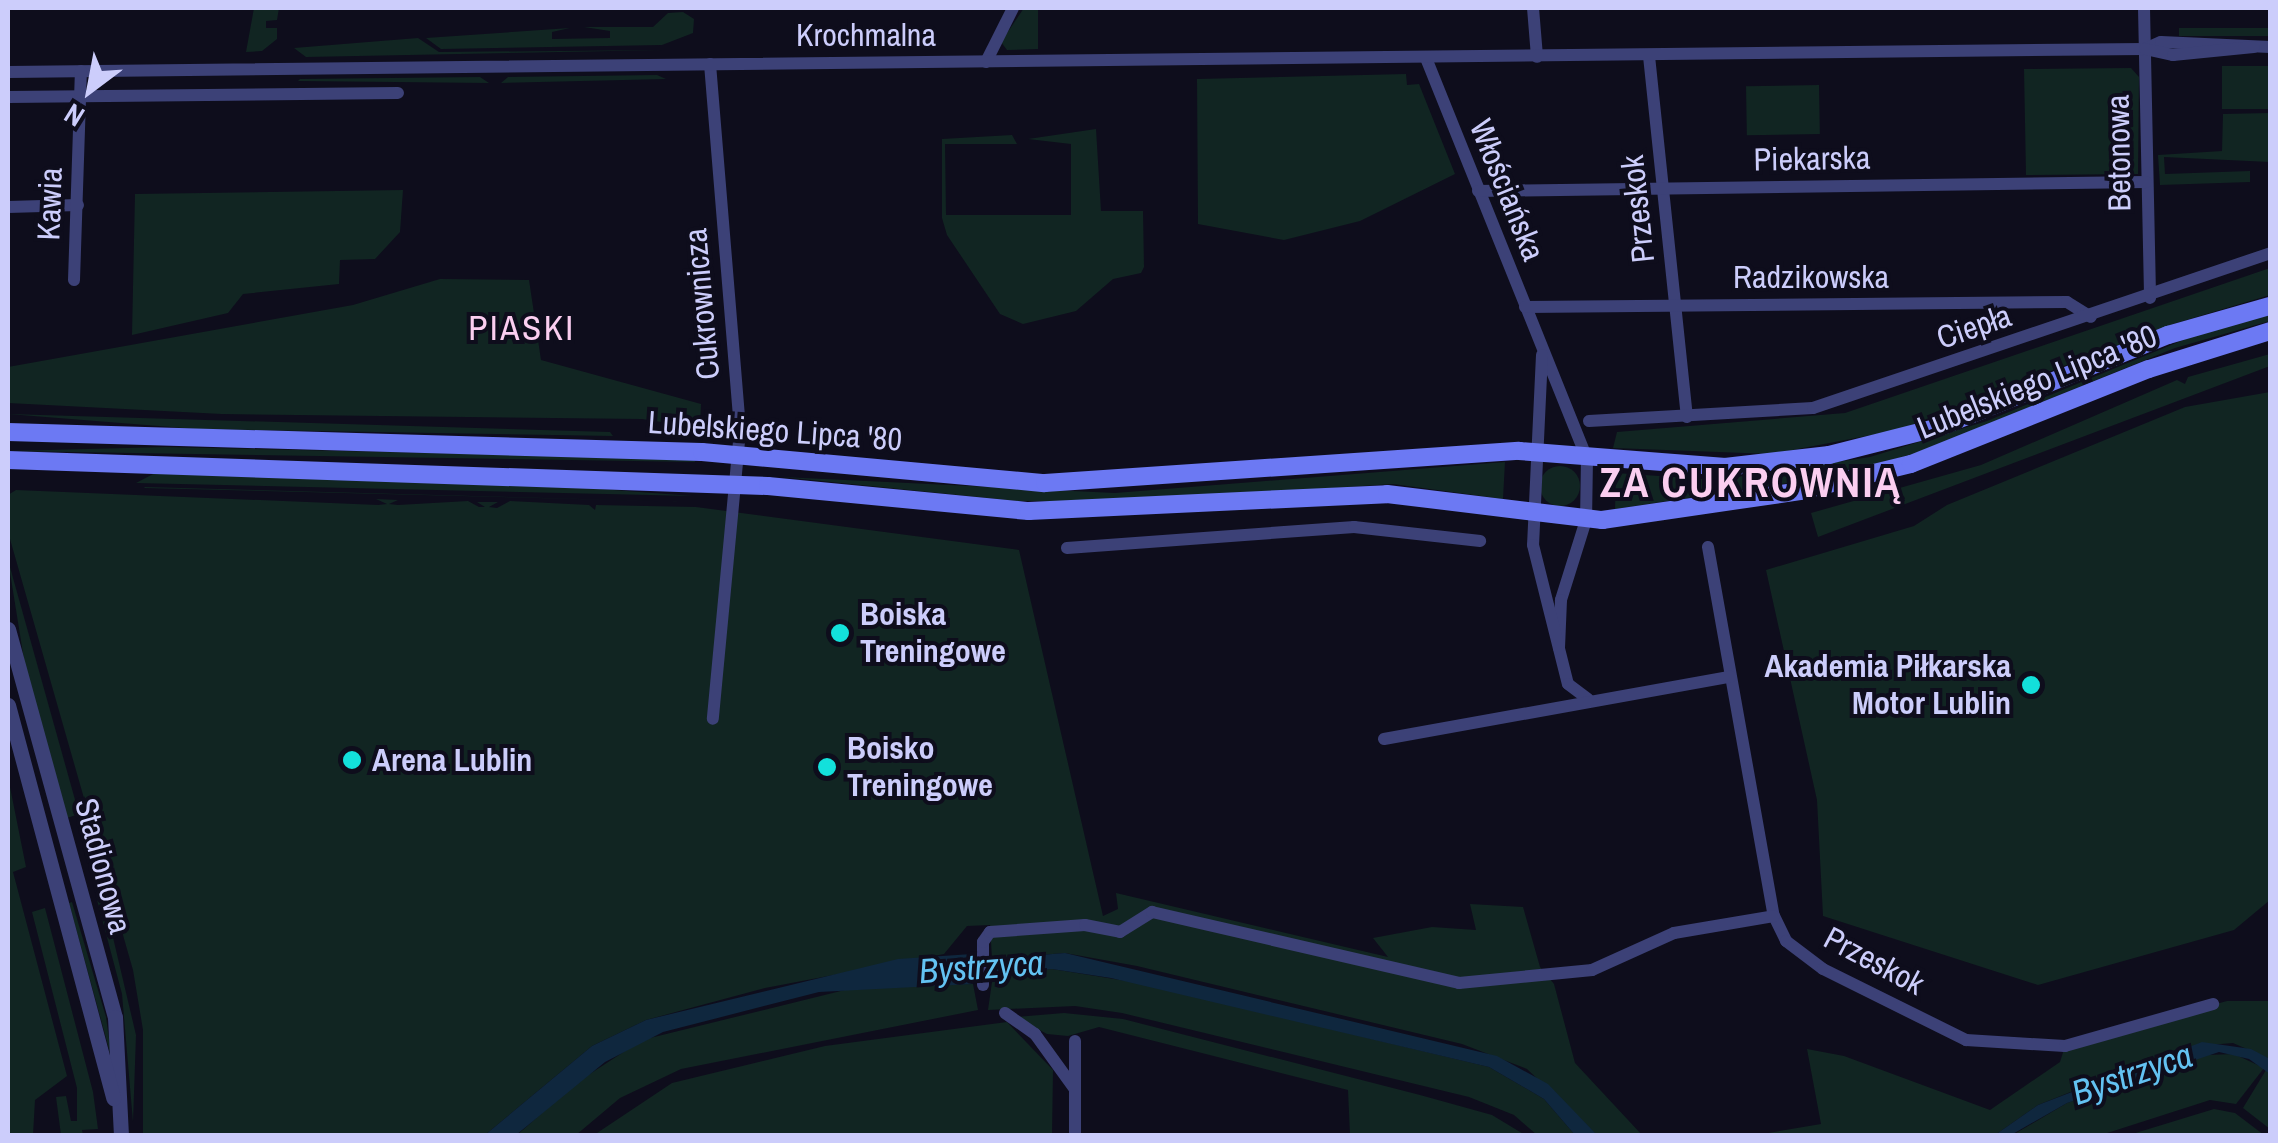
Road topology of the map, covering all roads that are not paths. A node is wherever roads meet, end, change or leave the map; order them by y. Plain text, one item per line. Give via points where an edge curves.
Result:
1 (1012, 8) edge
2 (1533, 8) edge
3 (2144, 8) edge
4 (2270, 47) edge
5 (2145, 49) junction
6 (1537, 56) junction
7 (1649, 56) junction
8 (1426, 58) junction
9 (986, 62) junction
10 (710, 64) junction
11 (82, 71) junction
12 (8, 72) edge
13 (398, 93) dead end
14 (8, 96) edge
15 (81, 96) junction
16 (2146, 182) junction
17 (1664, 188) junction
18 (1478, 191) junction
19 (78, 205) junction
20 (8, 208) edge
21 (2270, 253) edge
22 (74, 280) dead end
23 (2150, 298) junction
24 (1676, 305) junction
25 (2270, 306) edge
26 (1525, 307) junction
27 (2091, 317) junction
28 (2270, 330) edge
29 (1540, 342) junction
30 (1687, 418) junction
31 (1589, 422) dead end
32 (8, 432) edge
33 (1536, 452) junction
34 (739, 455) junction
35 (1587, 458) junction
36 (10, 463) edge
37 (737, 484) junction
38 (1530, 516) junction
39 (1586, 520) junction
40 (1480, 540) dead end
41 (1708, 547) dead end
42 (1067, 548) dead end
43 (8, 629) edge
44 (1559, 648) junction
45 (1730, 676) junction
46 (1588, 699) junction
47 (8, 705) edge
48 (714, 719) dead end
49 (1384, 739) dead end
50 (1774, 916) junction
51 (982, 984) dead end
52 (2213, 1004) dead end
53 (1004, 1013) dead end
54 (1075, 1041) dead end
55 (1074, 1088) junction
56 (120, 1128) edge
57 (1075, 1136) edge

1 - 9 street
2 - 6 street
3 - 5 street, Betonowa
4 - 5 street, Krochmalna via 2173,42
5 - 7 street, Krochmalna
5 - 16 street, Betonowa
6 - 7 street, Krochmalna
6 - 8 street, Krochmalna
7 - 17 street, Przeskok
8 - 9 street, Krochmalna
8 - 18 street, Włościańska
9 - 10 street, Krochmalna
10 - 11 street, Krochmalna
10 - 34 street, Cukrownicza
11 - 12 street, Krochmalna
11 - 15 street, Kawia
13 - 15 street
14 - 15 street
15 - 19 street, Kawia
16 - 17 street, Piekarska
16 - 23 street, Betonowa
17 - 18 street, Piekarska
17 - 24 street, Przeskok
18 - 26 street, Włościańska
19 - 20 street
19 - 22 street, Kawia
21 - 23 street, Ciepła
23 - 27 street, Ciepła
24 - 26 street, Radzikowska
24 - 27 street, Radzikowska via 2068,302
24 - 30 street, Przeskok
25 - 35 main road, Lubelskiego Lipca '80 via 2168,335 2006,404 1861,448 1724,467
26 - 29 street, Włościańska
27 - 30 street, Ciepła via 1834,403
28 - 39 main road, Lubelskiego Lipca '80 via 2167,362 1911,464 1800,491
29 - 33 street, Włościańska via 1544,388
29 - 35 street, Włościańska
30 - 31 street, Ciepła
32 - 34 main road, Lubelskiego Lipca '80
33 - 34 main road, Lubelskiego Lipca '80 via 1108,483 965,478
33 - 35 main road, Lubelskiego Lipca '80
33 - 38 street, Włościańska
34 - 37 street, Cukrownicza
35 - 39 street
36 - 37 main road, Lubelskiego Lipca '80
37 - 38 main road, Lubelskiego Lipca '80 via 1030,511 1387,494
37 - 48 street, Cukrownicza
38 - 39 main road, Lubelskiego Lipca '80
38 - 44 street
39 - 44 street via 1561,600
40 - 42 street via 1354,527
41 - 45 street, Przeskok
43 - 56 street, Stadionowa via 115,1016
44 - 46 street via 1568,684
45 - 46 street
45 - 50 street, Przeskok
46 - 49 street
47 - 56 street, Stadionowa
50 - 51 street via 1674,933 1592,970 1489,982 1417,974 1152,912 1120,932 1085,926 990,932
50 - 52 street, Przeskok via 1778,934 1823,969 1966,1040 2065,1046
53 - 55 street via 1036,1034
54 - 55 street
55 - 57 street

